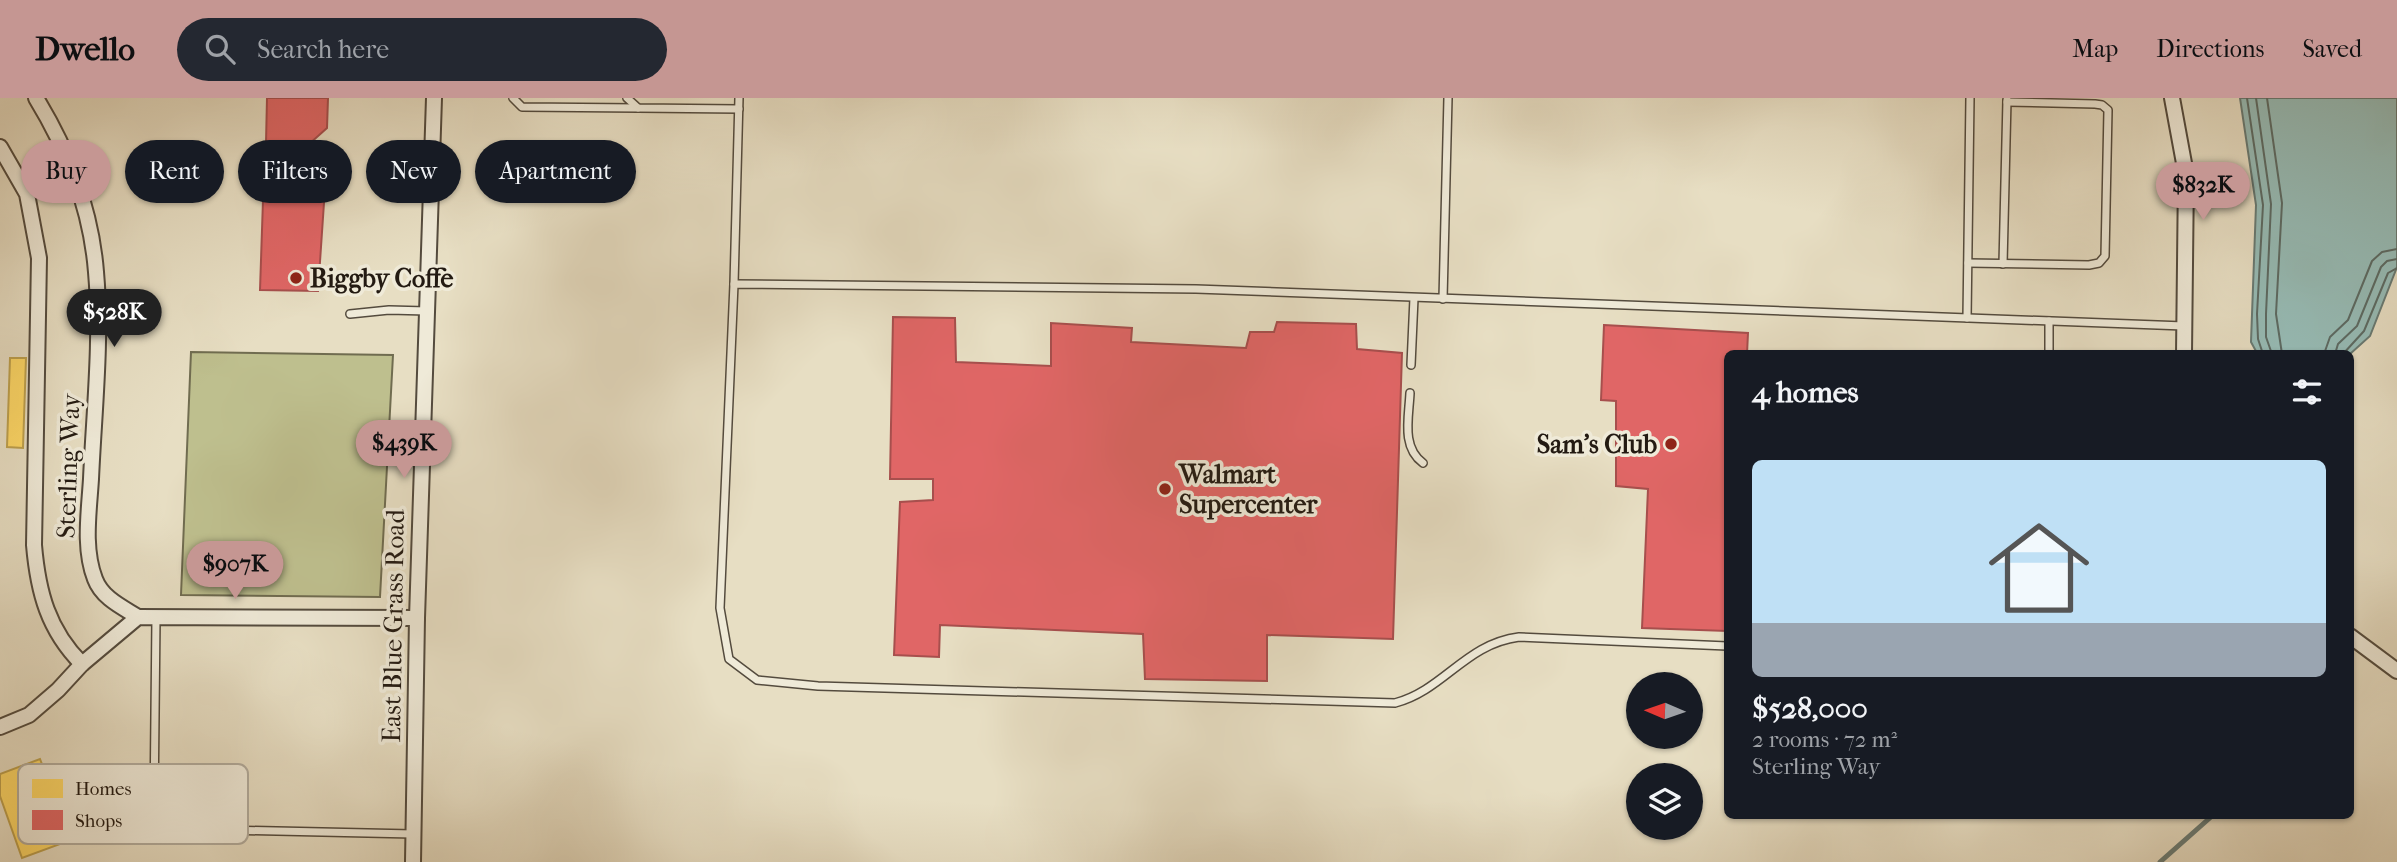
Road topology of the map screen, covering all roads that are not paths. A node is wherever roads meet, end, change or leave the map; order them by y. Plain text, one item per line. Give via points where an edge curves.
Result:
1 (36, 98) edge
2 (434, 98) edge
3 (513, 98) edge
4 (739, 98) edge
5 (1448, 98) edge
6 (1970, 98) edge
7 (2172, 98) edge
8 (627, 99) edge
9 (2007, 100) edge
10 (638, 108) junction
11 (739, 109) junction
12 (0, 148) edge
13 (1968, 263) junction
14 (2003, 264) junction
15 (734, 284) junction
16 (1414, 298) junction
17 (1443, 299) junction
18 (428, 312) junction
19 (350, 314) dead end
20 (1967, 318) junction
21 (2049, 321) junction
22 (2185, 326) junction
23 (2049, 350) edge
24 (2184, 350) edge
25 (1411, 365) dead end
26 (1410, 393) dead end
27 (1423, 463) dead end
28 (138, 617) junction
29 (156, 618) junction
30 (416, 618) junction
31 (2354, 639) edge
32 (1724, 646) edge
33 (82, 664) junction
34 (2397, 671) edge
35 (0, 727) edge
36 (154, 764) edge
37 (248, 830) edge
38 (414, 834) junction
39 (413, 862) edge

1 - 28 street, Sterling Way via 69,160 87,207 96,272 88,543 101,589
2 - 18 street, East Blue Grass Road
3 - 10 lane via 522,107
4 - 11 lane
5 - 17 lane
6 - 13 lane
7 - 22 street via 2186,174
8 - 10 lane
9 - 14 lane
9 - 14 lane via 2095,104 2108,110 2107,247 2105,256 2089,265
10 - 11 lane
11 - 15 lane
12 - 33 street, Sterling Way via 27,194 39,258 37,580 49,620
13 - 14 lane
13 - 20 lane
15 - 16 lane via 1196,289
15 - 32 lane via 720,608 729,659 757,680 832,687 1395,703 1414,698 1495,640 1519,637
16 - 17 lane
16 - 25 lane
17 - 20 lane
18 - 19 lane
18 - 30 street, East Blue Grass Road
20 - 21 lane
21 - 22 lane
21 - 23 lane
22 - 24 street
26 - 27 lane via 1408,440
28 - 29 street, Sterling Way
28 - 33 street
29 - 30 street, Sterling Way
29 - 36 lane
30 - 38 street, East Blue Grass Road
31 - 34 street
33 - 35 street via 29,715
37 - 38 lane
38 - 39 street, East Blue Grass Road

